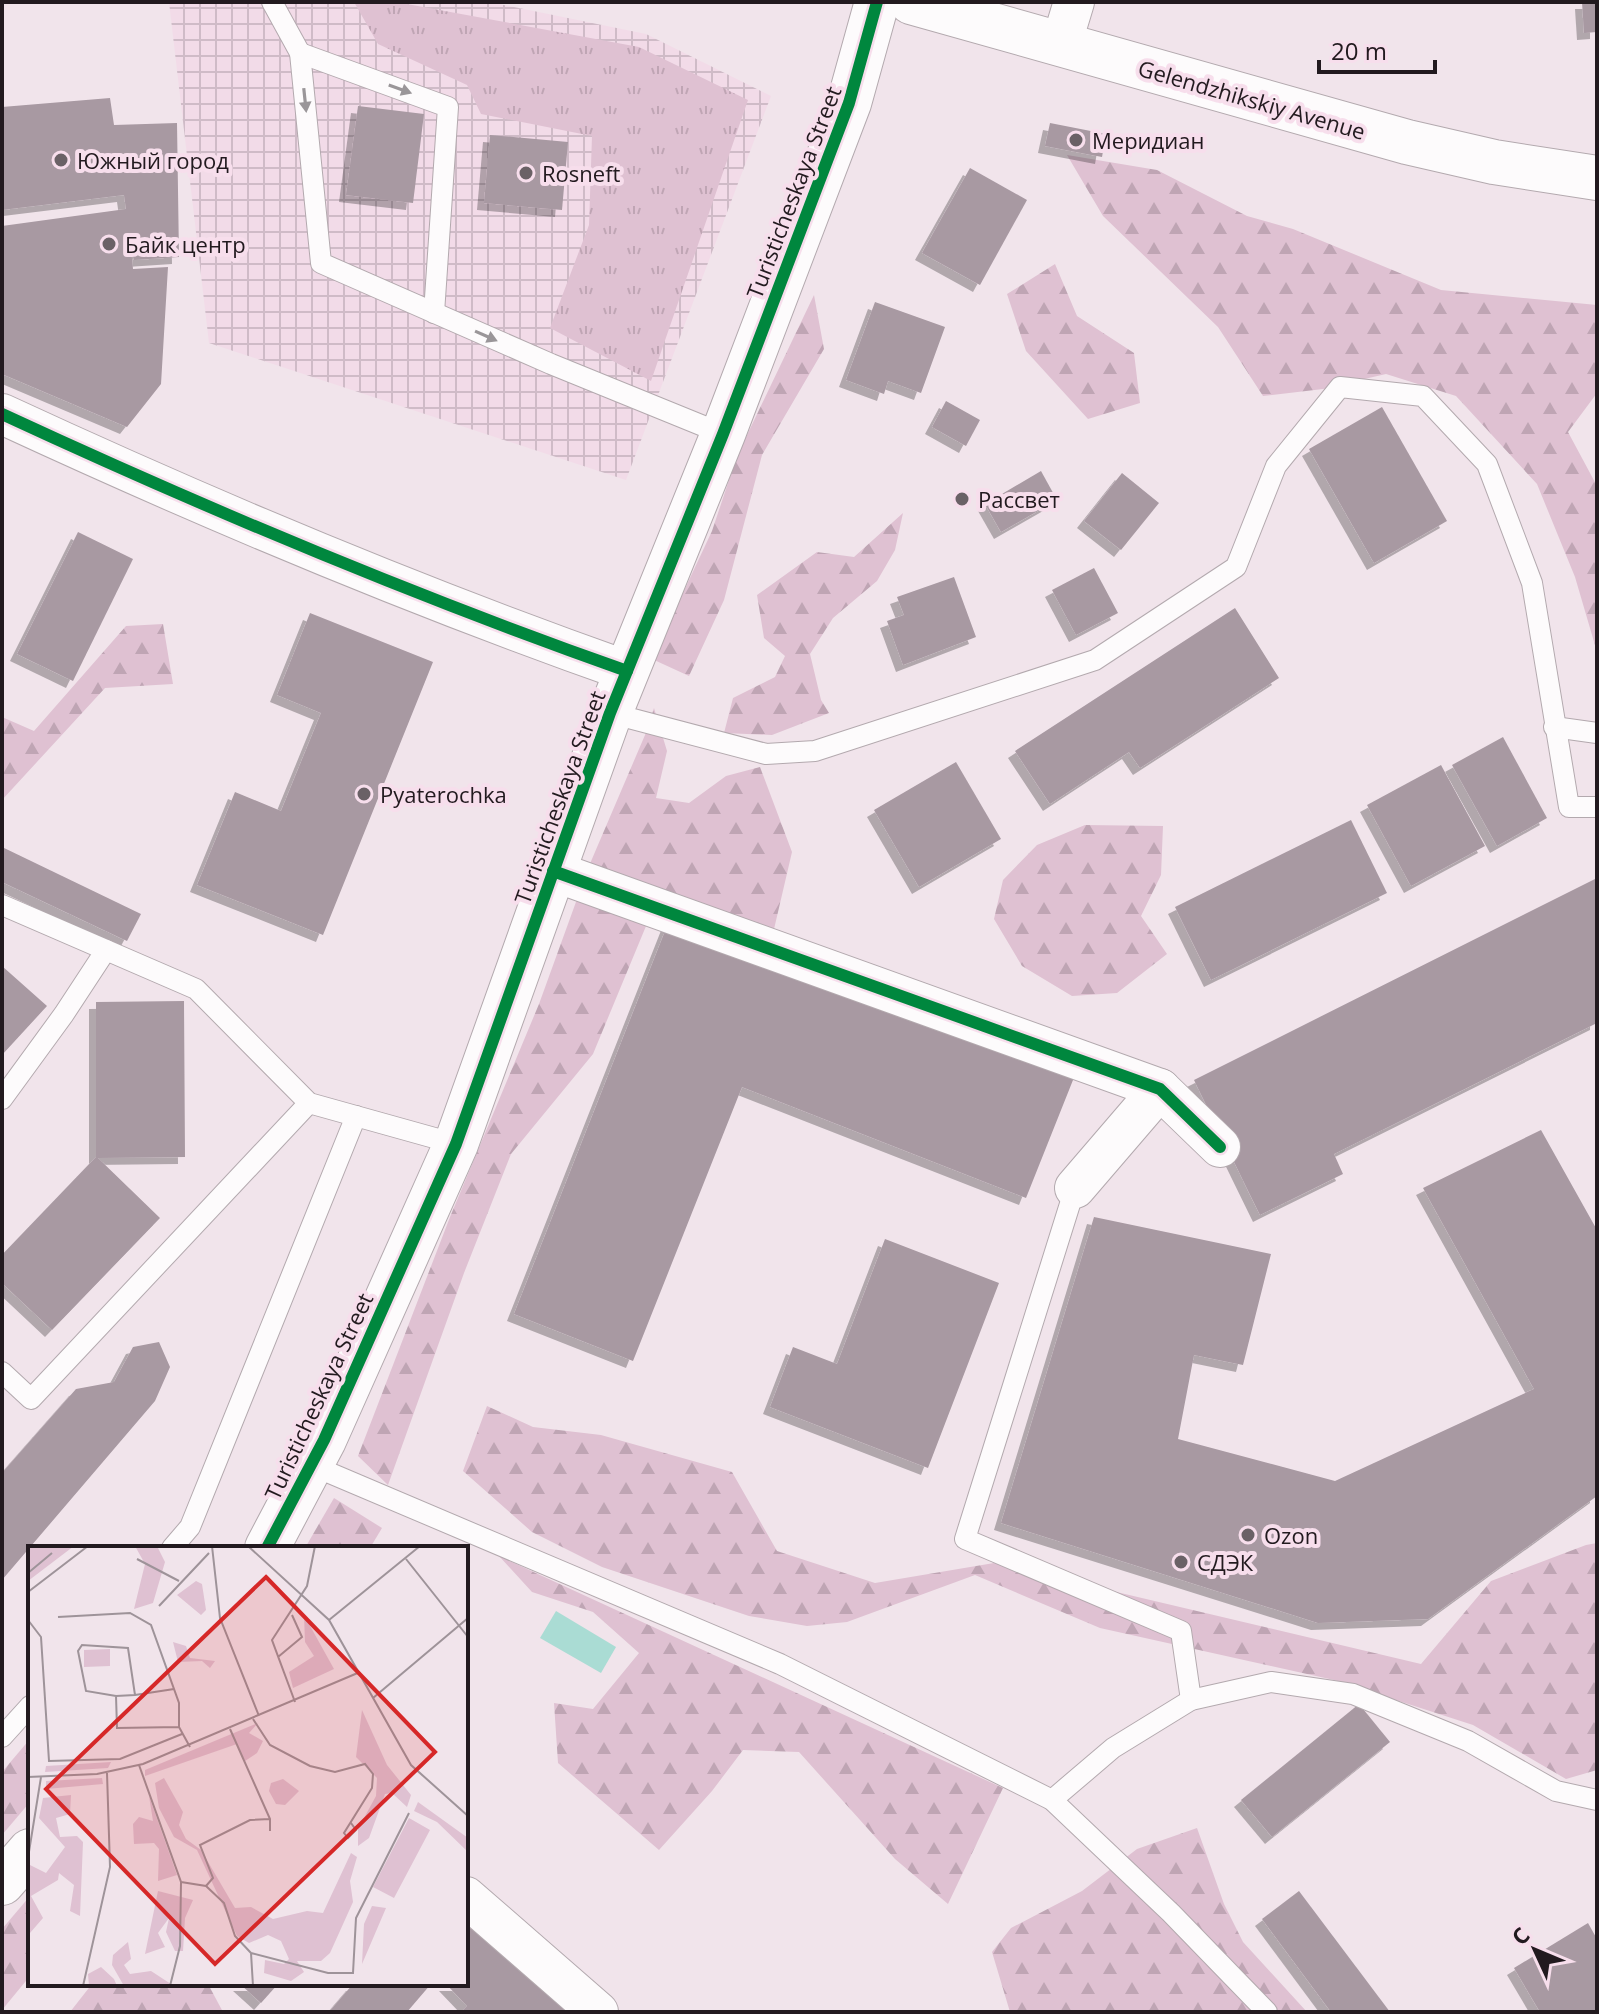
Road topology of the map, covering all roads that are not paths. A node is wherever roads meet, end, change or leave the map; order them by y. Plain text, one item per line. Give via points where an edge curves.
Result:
1 (272, 2) edge
2 (877, 2) edge
3 (911, 2) edge
4 (1074, 2) edge
5 (1061, 45) junction
6 (300, 53) junction
7 (1597, 178) edge
8 (434, 313) junction
9 (2, 414) edge
10 (723, 434) junction
11 (627, 671) junction
12 (610, 713) junction
13 (1554, 727) junction
14 (1597, 733) edge
15 (1597, 807) edge
16 (553, 871) junction
17 (2, 905) edge
18 (106, 950) junction
19 (1160, 1089) junction
20 (2, 1099) edge
21 (309, 1103) junction
22 (356, 1116) junction
23 (456, 1144) junction
24 (1220, 1147) dead end
25 (1075, 1188) joint
26 (2, 1372) edge
27 (311, 1465) junction
28 (174, 1546) edge
29 (268, 1546) edge
30 (1191, 1700) junction
31 (28, 1708) edge
32 (2, 1737) edge
33 (1052, 1800) junction
34 (1597, 1800) edge
35 (28, 1853) edge
36 (2, 1883) edge
37 (468, 1899) edge
38 (598, 2012) edge
39 (1267, 2012) edge

1 - 6 lane
2 - 10 street, Turisticheskaya Street via 849,103
3 - 5 street, Gelendzhikskiy Avenue
4 - 5 street
5 - 7 street, Gelendzhikskiy Avenue via 1407,142
6 -> 8 lane via 321,263
6 -> 8 lane via 448,107
8 -> 10 lane
9 - 11 street via 162,488 482,620
10 - 11 street, Turisticheskaya Street
11 - 12 street, Turisticheskaya Street
12 - 13 lane via 766,754 815,751 1095,660 1236,567 1276,466 1340,387 1423,396 1487,464 1532,583
12 - 16 street, Turisticheskaya Street
13 - 14 lane
13 - 15 lane via 1569,807
16 - 19 street
16 - 23 street, Turisticheskaya Street
17 - 18 lane
18 - 20 lane
18 - 21 lane via 196,989
19 - 24 street
19 - 25 street
21 - 22 lane
21 - 26 lane via 31,1399
22 - 23 lane
22 - 28 lane via 190,1527
23 - 27 street, Turisticheskaya Street
25 - 30 lane via 965,1539 1181,1631
27 - 29 street, Turisticheskaya Street
27 - 33 lane via 780,1664
30 - 33 lane via 1113,1748
30 - 34 lane via 1271,1682 1353,1694 1468,1741 1556,1791
31 - 32 lane
33 - 39 lane
35 - 36 street
37 - 38 street

